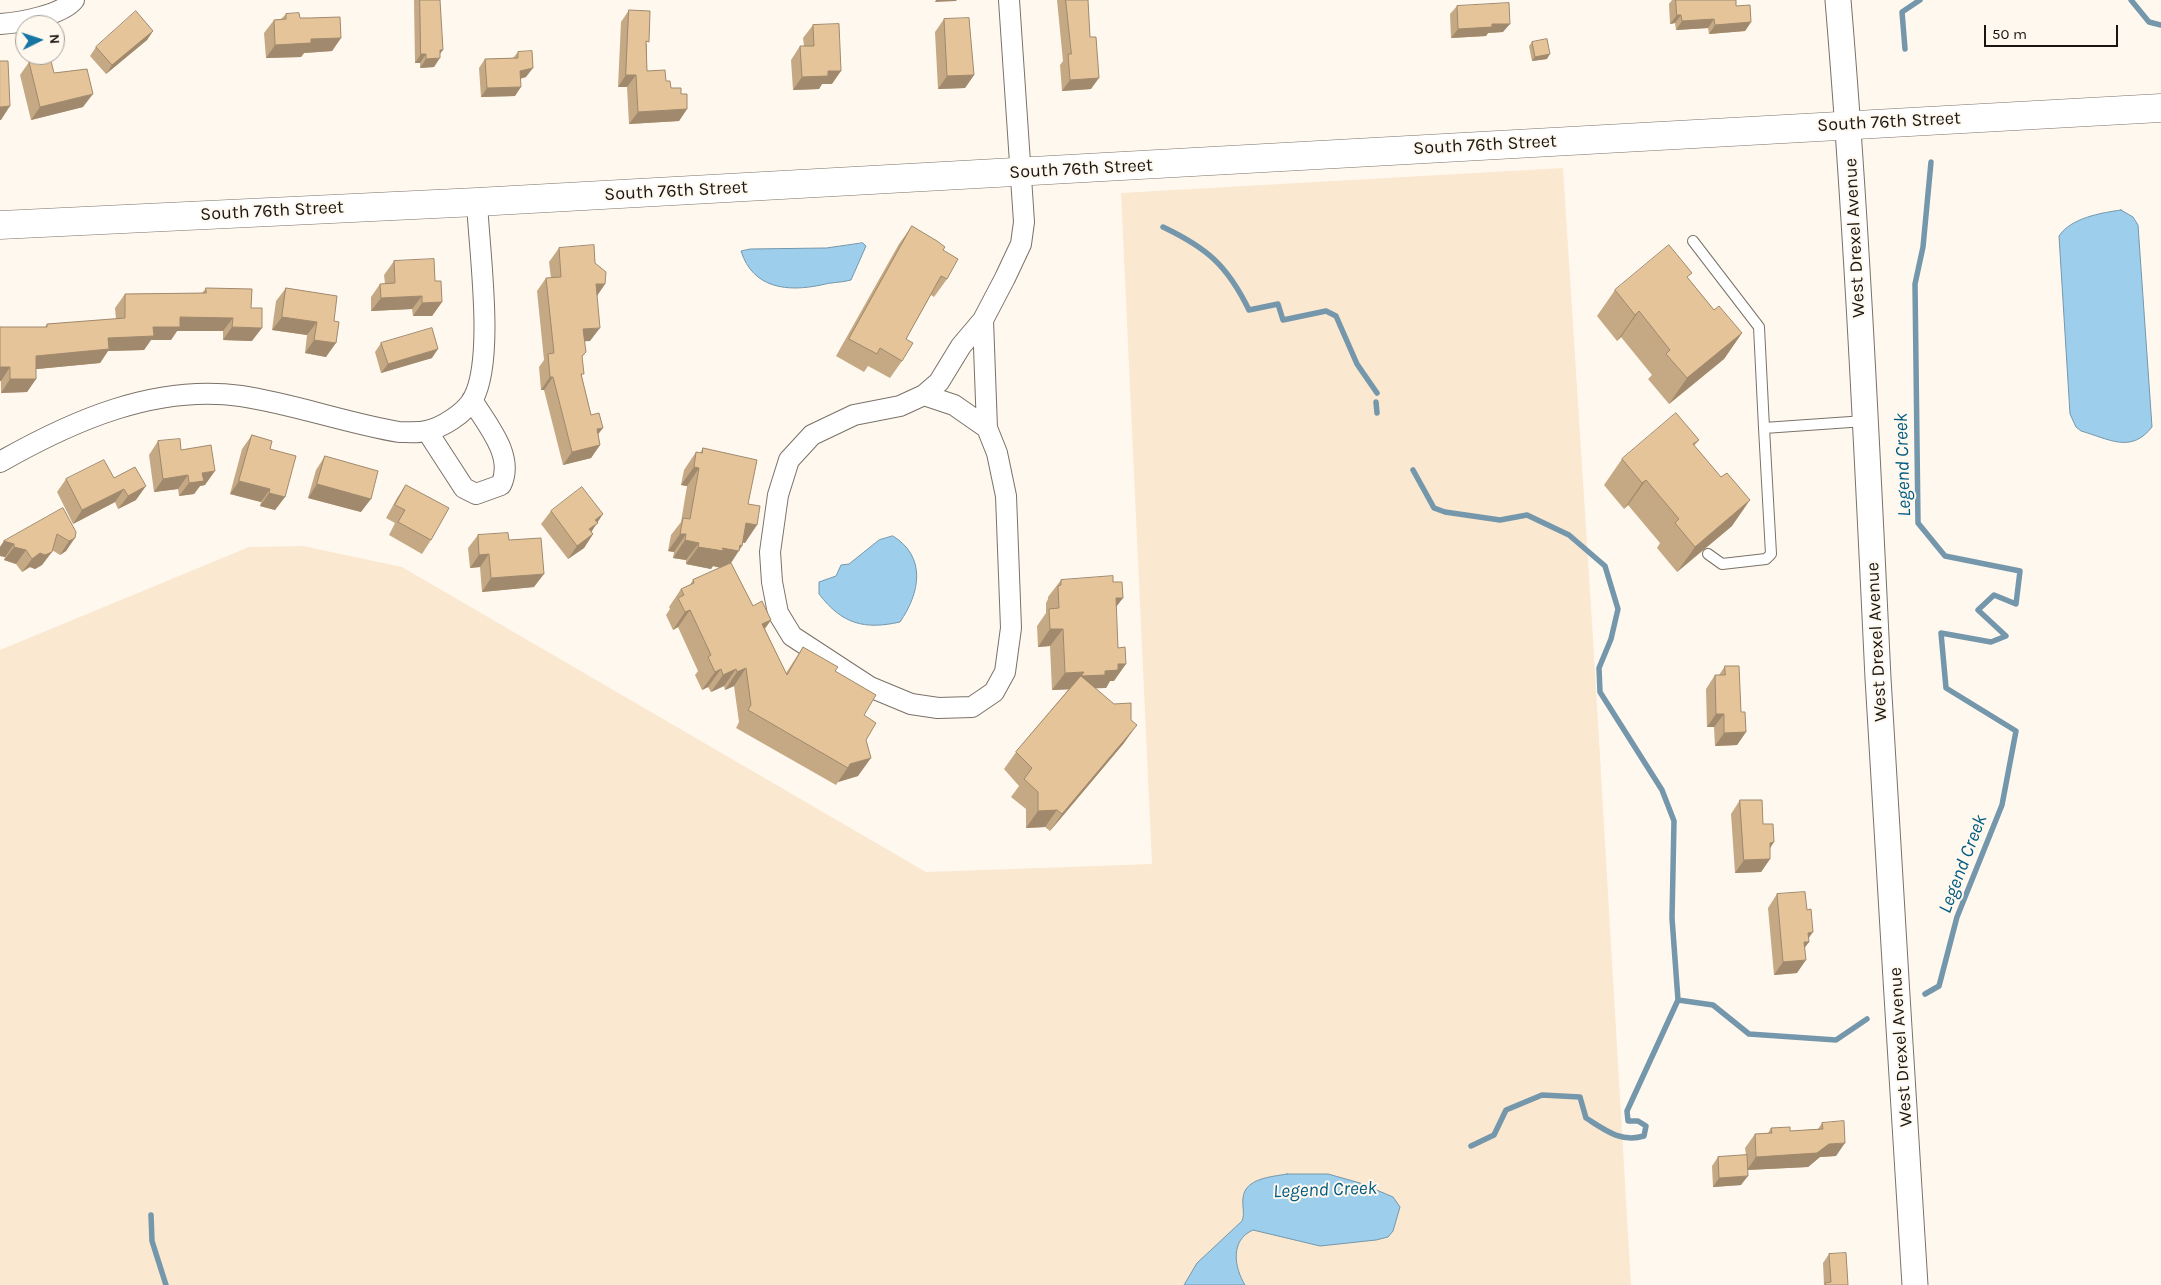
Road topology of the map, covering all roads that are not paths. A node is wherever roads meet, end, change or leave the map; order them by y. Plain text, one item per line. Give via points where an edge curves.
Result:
1 (74, 0) edge
2 (1009, 0) edge
3 (1838, 0) edge
4 (0, 24) edge
5 (2161, 108) edge
6 (1848, 124) junction
7 (1020, 172) junction
8 (477, 202) junction
9 (0, 225) edge
10 (1693, 241) dead end
11 (983, 320) junction
12 (924, 395) junction
13 (472, 400) junction
14 (1866, 421) junction
15 (987, 428) junction
16 (1764, 428) junction
17 (427, 431) junction
18 (0, 462) edge
19 (1708, 554) edge
20 (1916, 1285) edge

1 - 4 street via 68,8
2 - 7 street
3 - 6 street, West Drexel Avenue
5 - 6 main road, South 76th Street
6 - 7 main road, South 76th Street
6 - 14 street, West Drexel Avenue
7 - 8 main road, South 76th Street
7 - 11 street via 1023,236
8 - 9 main road, South 76th Street
8 - 13 street via 484,364
10 - 16 lane via 1759,327
11 - 12 street via 961,346 939,382
11 - 15 street
12 - 15 street via 954,405
12 - 15 street via 900,406 854,415 812,435 789,460 778,495 770,552 778,613 792,636 870,687 911,704 938,708 972,707 994,692 1005,672 1011,628 1006,496 997,453
13 - 17 street via 451,420
13 - 17 street via 503,452 505,477 502,486 476,494 464,488
14 - 16 lane
14 - 20 street, West Drexel Avenue via 1884,776
16 - 19 lane via 1771,554 1766,559 1722,564
17 - 18 street via 399,432 375,428 275,402 238,396 170,397 124,406 76,423

